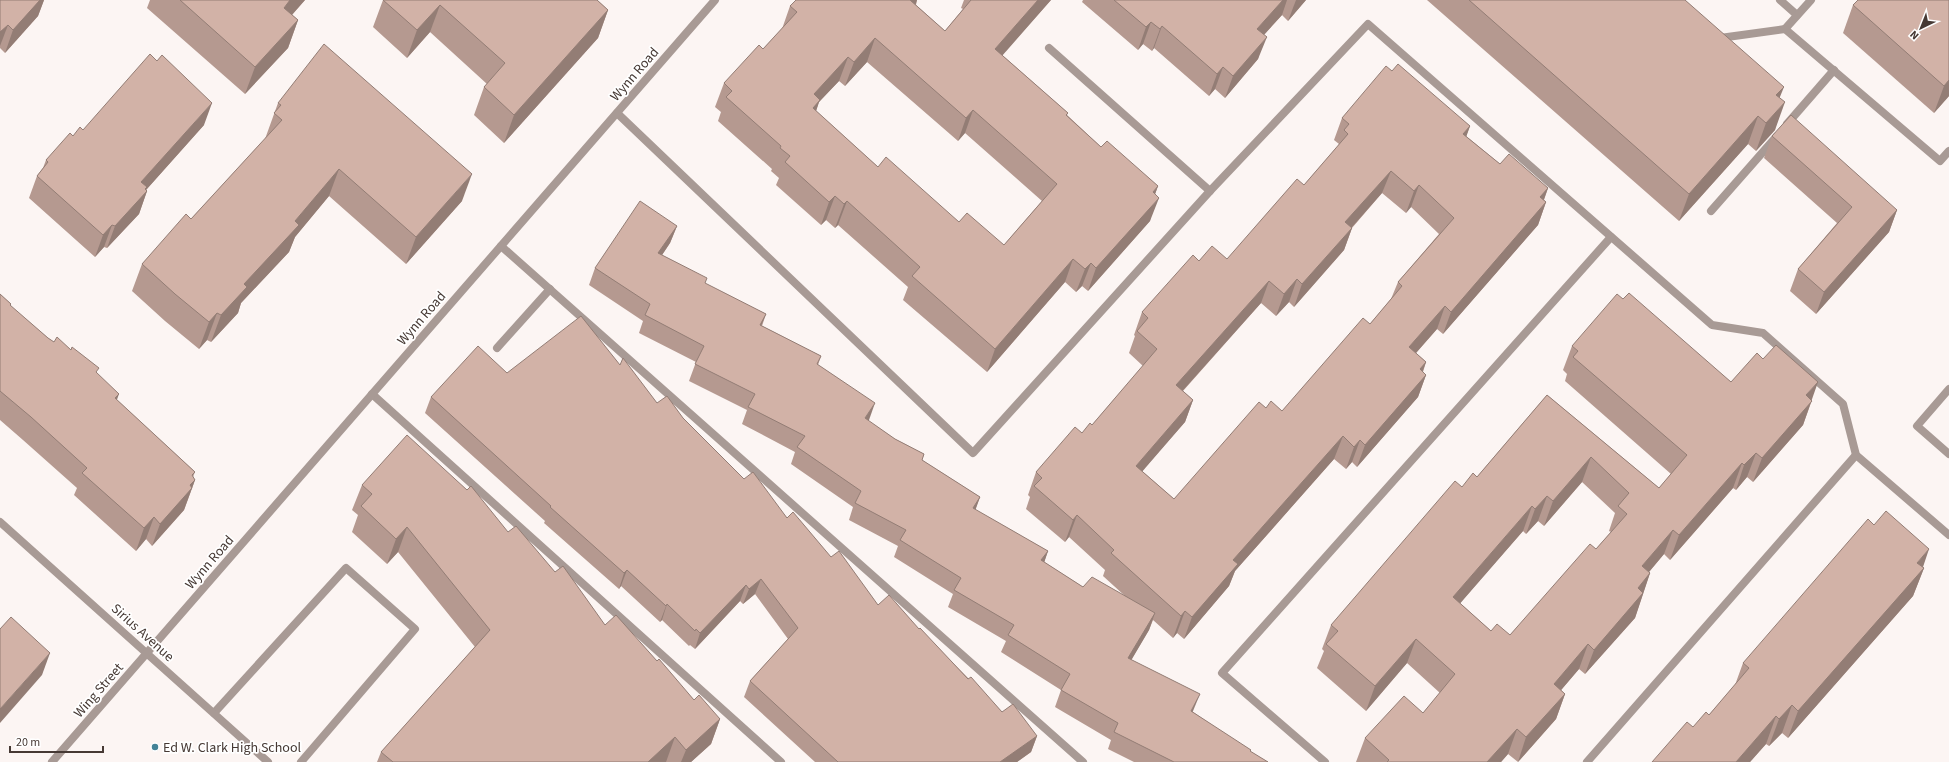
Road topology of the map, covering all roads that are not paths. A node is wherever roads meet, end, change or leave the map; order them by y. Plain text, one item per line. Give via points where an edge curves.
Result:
1 (715, 0) edge
2 (1780, 0) edge
3 (1811, 0) edge
4 (1798, 15) junction
5 (1709, 28) edge
6 (1785, 29) junction
7 (1049, 48) dead end
8 (1834, 70) junction
9 (617, 113) junction
10 (1949, 151) edge
11 (1210, 191) junction
12 (1711, 211) dead end
13 (1611, 237) junction
14 (501, 246) junction
15 (550, 289) junction
16 (497, 348) dead end
17 (1949, 389) edge
18 (372, 394) junction
19 (1856, 454) junction
20 (1949, 454) edge
21 (0, 522) edge
22 (1949, 534) edge
23 (147, 653) junction
24 (214, 713) junction
25 (52, 762) edge
26 (268, 762) edge
27 (301, 762) edge
28 (781, 762) edge
29 (1083, 762) edge
30 (1325, 762) edge
31 (1587, 762) edge

1 - 9 street, Wynn Road
2 - 4 street
3 - 4 street
4 - 6 street
5 - 6 street via 1720,38
6 - 8 street
7 - 11 street
8 - 10 street via 1940,161
8 - 12 street
9 - 11 street via 973,453
9 - 14 street, Wynn Road
11 - 13 street via 1368,24
13 - 19 street via 1712,325 1763,333 1843,404
13 - 30 street via 1222,673
14 - 15 street
14 - 18 street, Wynn Road
15 - 16 street
15 - 29 street
17 - 20 street via 1917,426
18 - 23 street, Wynn Road
18 - 28 street
19 - 22 street
19 - 31 street
21 - 23 street, Sirius Avenue
23 - 24 street, Sirius Avenue
23 - 25 street, Wing Street
24 - 26 street, Sirius Avenue
24 - 27 street via 346,568 415,629

